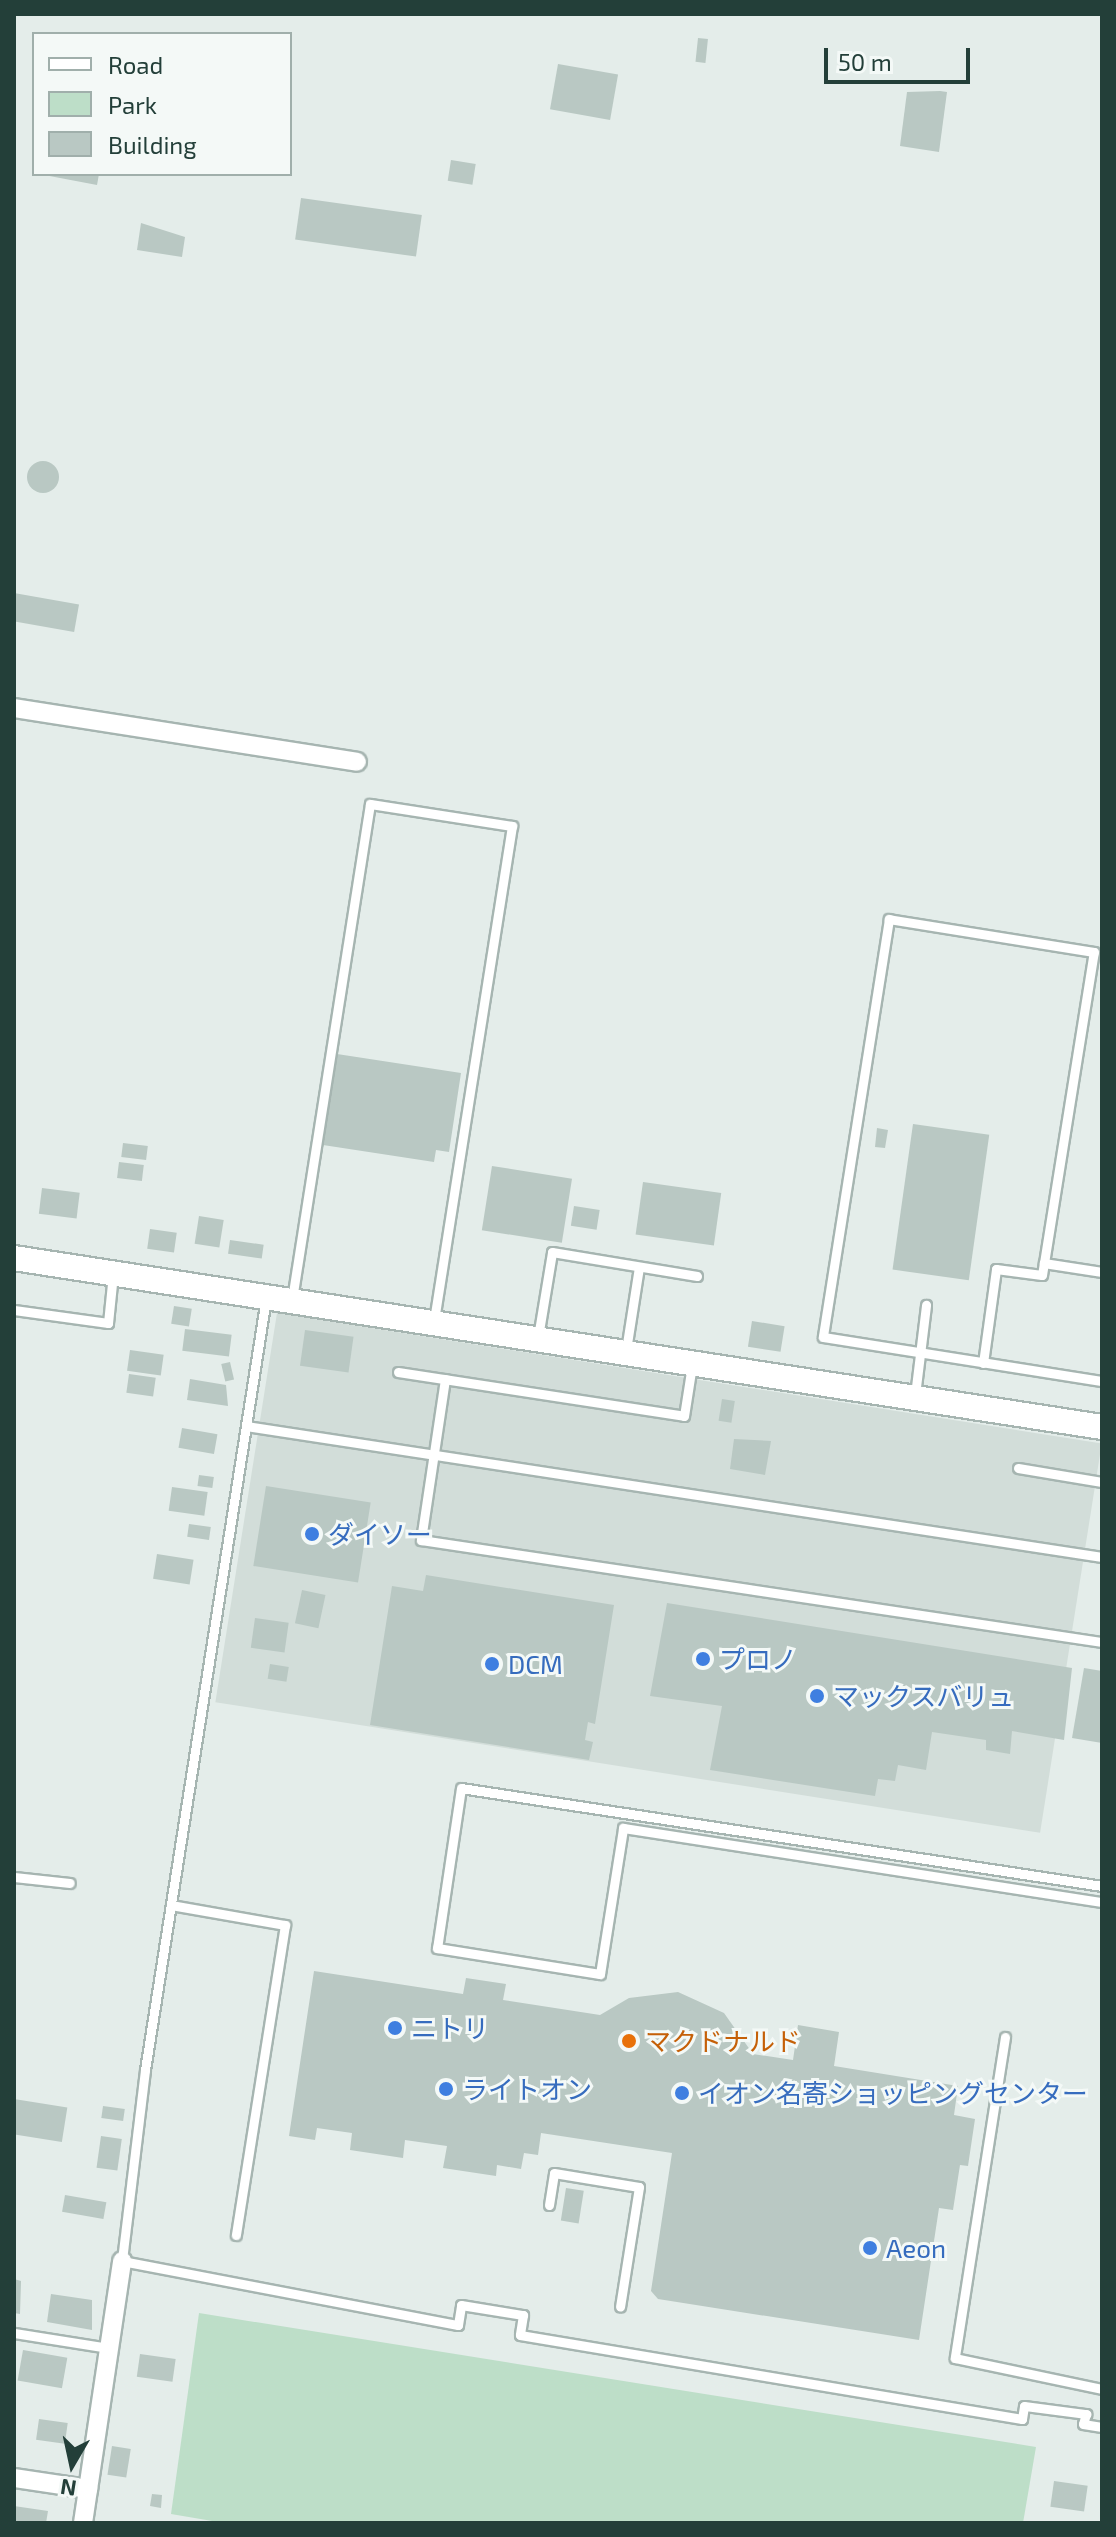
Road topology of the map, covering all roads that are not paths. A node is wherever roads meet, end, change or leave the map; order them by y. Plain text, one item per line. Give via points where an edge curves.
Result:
1 (14, 708) edge
2 (357, 762) dead end
3 (14, 1258) edge
4 (1044, 1263) junction
5 (639, 1267) junction
6 (1102, 1272) edge
7 (113, 1274) junction
8 (697, 1276) dead end
9 (266, 1298) junction
10 (291, 1302) junction
11 (926, 1305) dead end
12 (14, 1310) edge
13 (433, 1324) junction
14 (538, 1340) junction
15 (625, 1353) junction
16 (920, 1353) junction
17 (692, 1363) junction
18 (983, 1363) junction
19 (398, 1372) dead end
20 (445, 1379) junction
21 (1102, 1381) edge
22 (914, 1398) junction
23 (246, 1426) junction
24 (1102, 1427) edge
25 (434, 1455) junction
26 (1018, 1468) dead end
27 (1102, 1482) edge
28 (1102, 1557) edge
29 (1102, 1642) edge
30 (14, 1877) edge
31 (70, 1883) dead end
32 (1102, 1886) edge
33 (1102, 1902) edge
34 (171, 1905) junction
35 (1005, 2037) dead end
36 (549, 2205) dead end
37 (236, 2235) dead end
38 (122, 2261) junction
39 (620, 2307) dead end
40 (14, 2333) edge
41 (109, 2348) junction
42 (1102, 2389) edge
43 (1102, 2427) edge
44 (14, 2478) edge
45 (88, 2489) junction
46 (83, 2523) edge

1 - 2 street
3 - 7 street
4 - 6 lane
4 - 16 lane via 1094,952 889,919 823,1337
4 - 18 lane via 1042,1275 996,1269
5 - 8 lane
5 - 14 lane via 552,1252
5 - 15 lane
7 - 9 street
7 - 12 lane via 108,1323
9 - 10 street
9 - 23 lane
10 - 13 street
10 - 13 lane via 370,804 512,826
11 - 16 lane
13 - 14 street
14 - 15 street
15 - 17 street
16 - 18 lane
16 - 22 lane
17 - 20 lane via 684,1416
17 - 22 street
18 - 21 lane
19 - 20 lane
20 - 25 lane
22 - 24 street
23 - 25 lane
23 - 34 lane
25 - 28 lane
25 - 29 lane via 421,1540
26 - 27 lane
30 - 31 lane
32 - 33 lane via 461,1788 437,1948 600,1974 623,1828
34 - 37 lane via 285,1925
34 - 38 lane
35 - 42 lane via 955,2358
36 - 39 lane via 554,2173 639,2187
38 - 41 street
38 - 43 lane via 458,2325 461,2305 523,2315 520,2335 1022,2419 1024,2406 1086,2414 1083,2424
40 - 41 lane
41 - 45 street
44 - 45 street
45 - 46 street

